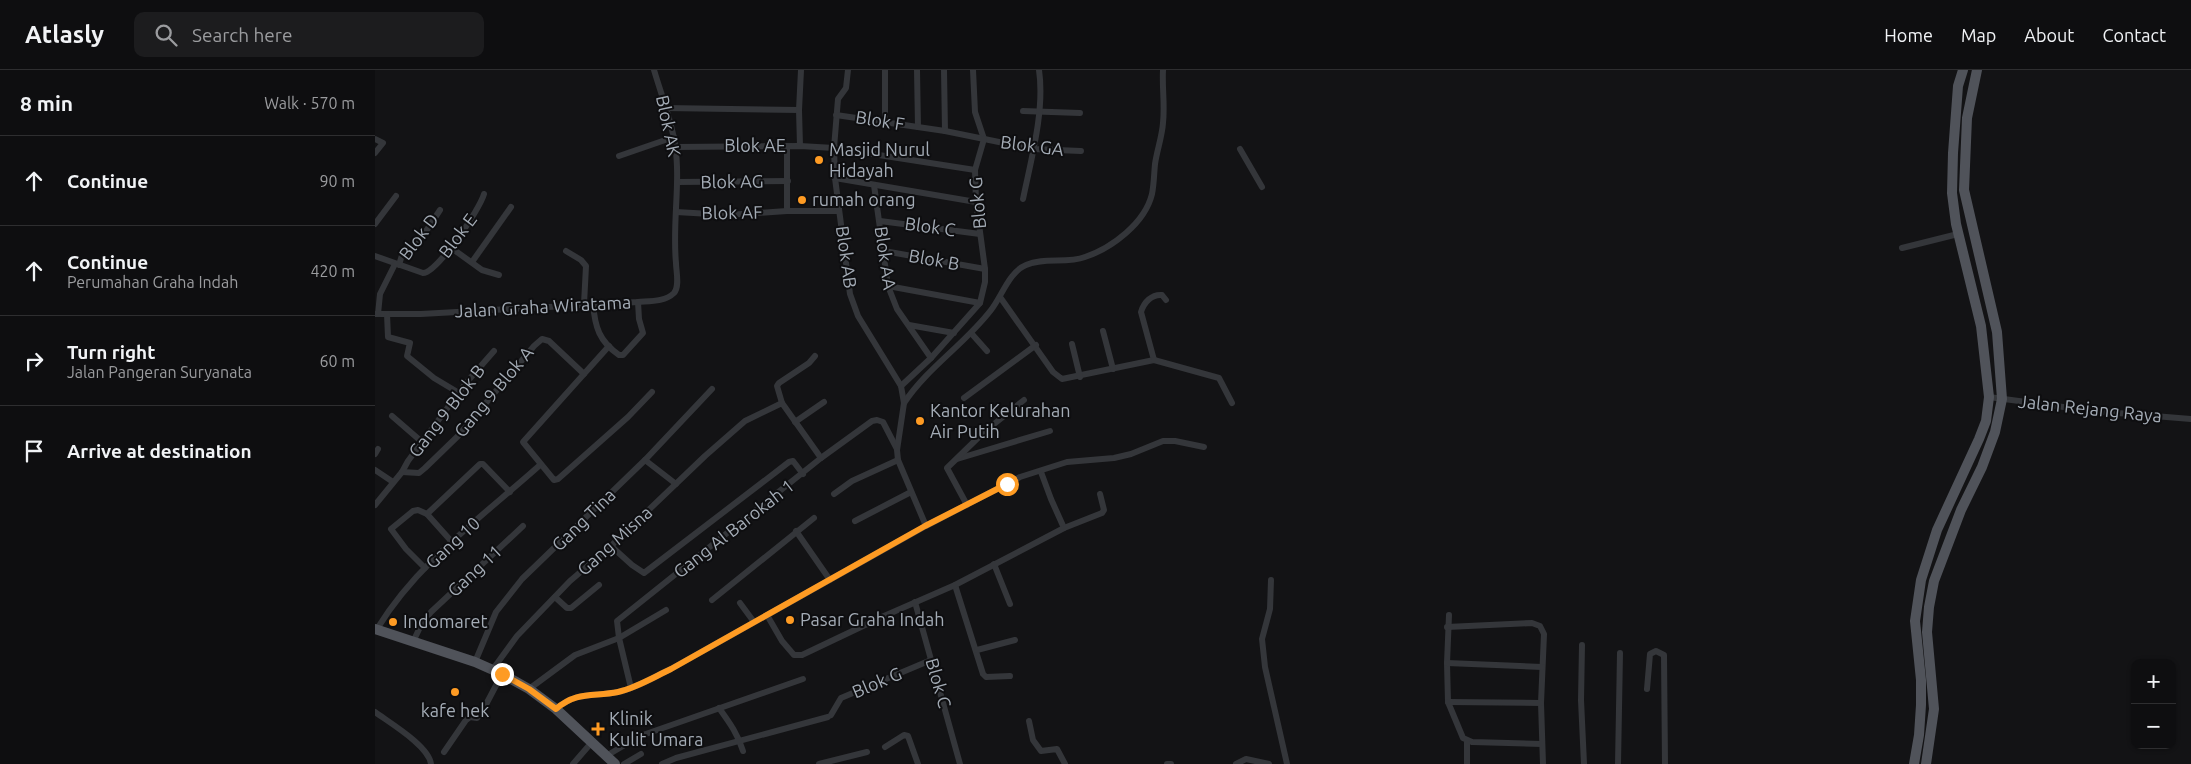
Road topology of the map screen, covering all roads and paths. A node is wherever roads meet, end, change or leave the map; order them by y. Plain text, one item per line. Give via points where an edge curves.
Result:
1 (654, 70) edge
2 (801, 70) edge
3 (848, 70) edge
4 (885, 70) edge
5 (917, 70) edge
6 (944, 70) edge
7 (973, 70) edge
8 (1039, 70) edge
9 (1163, 70) edge
10 (1963, 70) edge
11 (1977, 70) edge
12 (665, 108) junction
13 (799, 110) junction
14 (1023, 110) dead end
15 (1038, 112) junction
16 (1080, 114) dead end
17 (836, 115) junction
18 (885, 122) junction
19 (918, 127) junction
20 (945, 131) junction
21 (674, 137) junction
22 (375, 139) edge
23 (984, 139) junction
24 (787, 146) junction
25 (800, 146) junction
26 (675, 147) junction
27 (834, 148) junction
28 (1033, 148) junction
29 (1240, 150) dead end
30 (1081, 151) dead end
31 (375, 153) edge
32 (619, 156) dead end
33 (975, 170) junction
34 (835, 178) junction
35 (787, 181) junction
36 (677, 182) junction
37 (874, 185) junction
38 (1262, 187) dead end
39 (484, 194) dead end
40 (395, 196) dead end
41 (1023, 199) dead end
42 (976, 202) junction
43 (511, 207) dead end
44 (440, 210) dead end
45 (787, 211) junction
46 (839, 211) junction
47 (676, 212) junction
48 (880, 220) junction
49 (375, 224) edge
50 (980, 234) junction
51 (1958, 234) junction
52 (451, 247) junction
53 (1902, 248) dead end
54 (566, 251) dead end
55 (884, 252) junction
56 (375, 256) edge
57 (472, 262) junction
58 (397, 265) junction
59 (985, 269) junction
60 (499, 275) dead end
61 (887, 286) junction
62 (1000, 297) junction
63 (664, 299) joint
64 (1166, 300) dead end
65 (638, 302) junction
66 (981, 302) junction
67 (584, 304) junction
68 (593, 304) junction
69 (377, 314) edge
70 (387, 314) junction
71 (909, 326) junction
72 (1103, 331) dead end
73 (954, 333) junction
74 (971, 333) junction
75 (1072, 344) dead end
76 (1036, 345) junction
77 (609, 346) junction
78 (987, 350) dead end
79 (494, 351) dead end
80 (815, 356) dead end
81 (931, 358) junction
82 (1153, 360) junction
83 (1113, 369) junction
84 (584, 374) junction
85 (1080, 377) junction
86 (901, 386) junction
87 (712, 389) dead end
88 (652, 392) dead end
89 (459, 393) junction
90 (964, 398) dead end
91 (1989, 398) junction
92 (2002, 399) junction
93 (1024, 400) dead end
94 (824, 402) dead end
95 (782, 403) junction
96 (904, 403) junction
97 (1232, 403) dead end
98 (392, 416) dead end
99 (2191, 420) edge
100 (795, 422) junction
101 (1050, 431) dead end
102 (422, 442) junction
103 (1203, 447) dead end
104 (897, 450) junction
105 (821, 458) junction
106 (956, 459) junction
107 (645, 460) junction
108 (898, 460) junction
109 (540, 464) junction
110 (375, 470) edge
111 (401, 472) junction
112 (1041, 472) junction
113 (803, 474) junction
114 (393, 482) junction
115 (676, 484) junction
116 (510, 492) junction
117 (911, 492) junction
118 (833, 494) dead end
119 (1100, 494) dead end
120 (375, 505) edge
121 (967, 506) junction
122 (427, 514) junction
123 (814, 518) dead end
124 (855, 521) dead end
125 (523, 526) dead end
126 (925, 526) junction
127 (1065, 528) junction
128 (796, 532) junction
129 (452, 542) junction
130 (611, 546) junction
131 (994, 564) junction
132 (425, 568) junction
133 (830, 580) junction
134 (1271, 580) dead end
135 (599, 585) dead end
136 (955, 585) junction
137 (555, 597) junction
138 (712, 600) dead end
139 (915, 602) junction
140 (740, 603) dead end
141 (1010, 604) dead end
142 (666, 610) dead end
143 (767, 615) junction
144 (1449, 615) dead end
145 (754, 622) junction
146 (1447, 628) junction
147 (376, 629) edge
148 (619, 638) junction
149 (1015, 640) dead end
150 (413, 642) junction
151 (1582, 645) dead end
152 (977, 650) junction
153 (1620, 653) dead end
154 (931, 660) junction
155 (475, 662) junction
156 (1447, 663) junction
157 (1542, 667) junction
158 (498, 672) junction
159 (1010, 676) dead end
160 (803, 679) dead end
161 (631, 688) junction
162 (529, 689) junction
163 (1647, 689) dead end
164 (1448, 702) junction
165 (1541, 703) junction
166 (719, 708) junction
167 (556, 709) junction
168 (375, 712) edge
169 (1029, 721) dead end
170 (740, 740) junction
171 (592, 742) junction
172 (1467, 742) junction
173 (1542, 744) junction
174 (885, 747) dead end
175 (743, 751) dead end
176 (444, 752) dead end
177 (867, 752) dead end
178 (641, 754) dead end
179 (611, 761) edge
180 (431, 764) edge
181 (573, 764) edge
182 (624, 764) edge
183 (662, 764) edge
184 (819, 764) edge
185 (918, 764) edge
186 (960, 764) edge
187 (1065, 764) edge
188 (1236, 764) edge
189 (1269, 764) edge
190 (1287, 764) edge
191 (1467, 764) edge
192 (1543, 764) edge
193 (1584, 764) edge
194 (1618, 764) edge
195 (1665, 764) edge
196 (1914, 764) edge
197 (1926, 764) edge

1 - 12 street, Blok AK
2 - 13 street
3 - 17 street, Blok AB via 848,83 838,99
4 - 18 street
5 - 19 street
6 - 20 street
7 - 23 street via 975,112
8 - 15 street
9 - 62 street via 1164,126 1147,206 1113,242 1085,257 1026,265 1014,274
10 - 51 main road via 1958,86 1951,178
11 - 92 main road via 1967,118 1964,190 1997,332
12 - 13 street
12 - 21 street, Blok AK
13 - 25 street
14 - 15 street
15 - 16 street
15 - 28 street
17 - 18 street, Blok F
17 - 27 street, Blok AB
18 - 19 street, Blok F
19 - 20 street, Blok F
20 - 23 street, Blok F
21 - 26 street, Blok AK
21 - 32 street
22 - 31 street via 383,143
23 - 28 street, Blok GA
23 - 33 street, Blok G
24 - 25 street, Blok AE
24 - 26 street, Blok AE
24 - 35 street
25 - 27 street, Blok AE
26 - 36 street, Blok AK
27 - 33 street
27 - 34 street, Blok AB
28 - 30 street, Blok GA
28 - 41 street
29 - 38 street
33 - 42 street, Blok G
34 - 37 street
34 - 46 street, Blok AB
35 - 36 street, Blok AG
35 - 45 street
36 - 47 street, Blok AK
37 - 42 street
37 - 48 street, Blok AA
39 - 52 street, Blok E via 480,206
40 - 49 street
42 - 50 street, Blok G
43 - 57 street, Blok E
44 - 58 street, Blok D via 415,248 402,255
45 - 46 street, Blok AF
45 - 47 street, Blok AF via 729,215
46 - 86 street, Blok AB via 850,294 858,316
47 - 63 street, Blok AK via 677,289
48 - 50 street, Blok C
48 - 55 street, Blok AA
50 - 59 street, Blok G
51 - 53 street
51 - 91 main road via 1981,326
52 - 57 street
52 - 58 street, Blok E via 426,274
54 - 67 street via 587,266
55 - 59 street, Blok B
55 - 61 street, Blok AA
56 - 58 street
57 - 60 street via 482,270
58 - 69 street, Blok D via 380,294
59 - 66 street, Blok G
61 - 66 street
61 - 71 street, Blok AA
62 - 74 street
62 - 76 street
63 - 65 street, Jalan Graha Wiratama
64 - 82 street via 1162,295 1152,296 1141,312
65 - 68 street, Jalan Graha Wiratama
65 - 77 street via 643,333 623,355 619,356
66 - 73 street
67 - 68 street, Jalan Graha Wiratama
67 - 70 street, Jalan Graha Wiratama
68 - 77 street via 595,327
69 - 70 street, Jalan Graha Wiratama
70 - 89 street via 387,337 410,343 407,356
71 - 73 street
71 - 81 street, Blok AA
72 - 83 street
73 - 81 street
74 - 78 street
74 - 96 street via 929,371
75 - 85 street
76 - 85 street via 1058,377
76 - 90 street
77 - 84 street
79 - 89 street, Gang 9 Blok B
80 - 95 street via 779,383
81 - 86 street
82 - 83 street
82 - 97 street via 1219,378
83 - 85 street
84 - 109 street via 523,442
84 - 111 street, Gang 9 Blok A via 549,341 542,339 458,436 425,468 419,473
86 - 96 street
87 - 107 street, Gang Tina
88 - 109 street via 558,479 554,480
89 - 102 street, Gang 9 Blok B
91 - 92 street, Jalan Rejang Raya
91 - 196 main road via 1986,421 1937,530 1921,580 1915,621 1921,705
92 - 99 street, Jalan Rejang Raya
92 - 197 main road via 1995,432 1982,467 1961,510 1934,581 1927,632 1934,709
93 - 106 street
94 - 100 street
95 - 100 street
95 - 115 street, Gang Misna via 745,421
96 - 104 street
98 - 102 street
100 - 105 street
101 - 106 street
102 - 111 street, Gang 9 Blok B
103 - 112 street via 1163,441 1127,456 1067,462
104 - 105 street, Gang Al Barokah 1 via 883,422 877,420
104 - 108 street
105 - 113 street, Gang Al Barokah 1
106 - 121 street via 947,471
107 - 115 street
107 - 155 street, Gang Tina via 522,580 496,612
108 - 117 street
108 - 118 street via 852,481
109 - 116 street, Gang 10
110 - 114 street
111 - 114 street, Gang 9 Blok B
112 - 121 street via 1020,477
112 - 127 street
113 - 130 street via 793,461 789,462 642,574
113 - 148 street, Gang Al Barokah 1 via 617,621
114 - 120 street, Gang 9 Blok B
115 - 130 street, Gang Misna
116 - 122 street via 481,464
116 - 129 street, Gang 10
117 - 124 street
117 - 126 street
119 - 127 street via 1104,512
121 - 126 street
122 - 129 street
122 - 132 street via 413,511 391,529
123 - 128 street
125 - 150 street, Gang 11 via 431,612
126 - 133 street
127 - 131 street
128 - 133 street
128 - 138 street
129 - 132 street, Gang 10
130 - 137 street, Gang Misna
131 - 136 street
131 - 141 street
132 - 147 street, Gang 10
133 - 143 street
134 - 190 street via 1270,609 1262,639 1265,667
135 - 137 street via 571,608
136 - 139 street
136 - 152 street
137 - 158 street, Gang Misna via 517,636
139 - 143 street via 799,655 794,655 782,641
139 - 154 street, Blok C
140 - 145 street
142 - 148 street
143 - 145 street
144 - 146 street
145 - 161 street
146 - 156 street
146 - 157 street via 1532,623 1540,626 1544,634
147 - 150 main road
148 - 161 street, Gang Al Barokah 1
148 - 162 street via 575,655
149 - 152 street
150 - 155 main road
151 - 193 street
152 - 159 street via 985,677
153 - 194 street
154 - 170 street, Blok G via 841,698 830,716
154 - 186 street, Blok C
155 - 158 main road
156 - 157 street
156 - 164 street
157 - 165 street
158 - 162 main road
158 - 176 street, Gang Misna via 481,714 468,717
160 - 166 street
161 - 167 street via 579,696
162 - 167 main road
163 - 195 street via 1650,654 1656,651 1663,655
164 - 165 street
164 - 172 street
165 - 173 street
166 - 170 street
166 - 179 street via 640,736
167 - 171 main road
168 - 180 street via 409,736 429,756
169 - 187 street via 1041,751 1057,749
170 - 175 street
170 - 183 street
171 - 179 main road
171 - 181 street
172 - 173 street
172 - 191 street
173 - 192 street
174 - 185 street via 904,735 908,736
177 - 184 street
178 - 182 street
188 - 189 street via 1246,759

